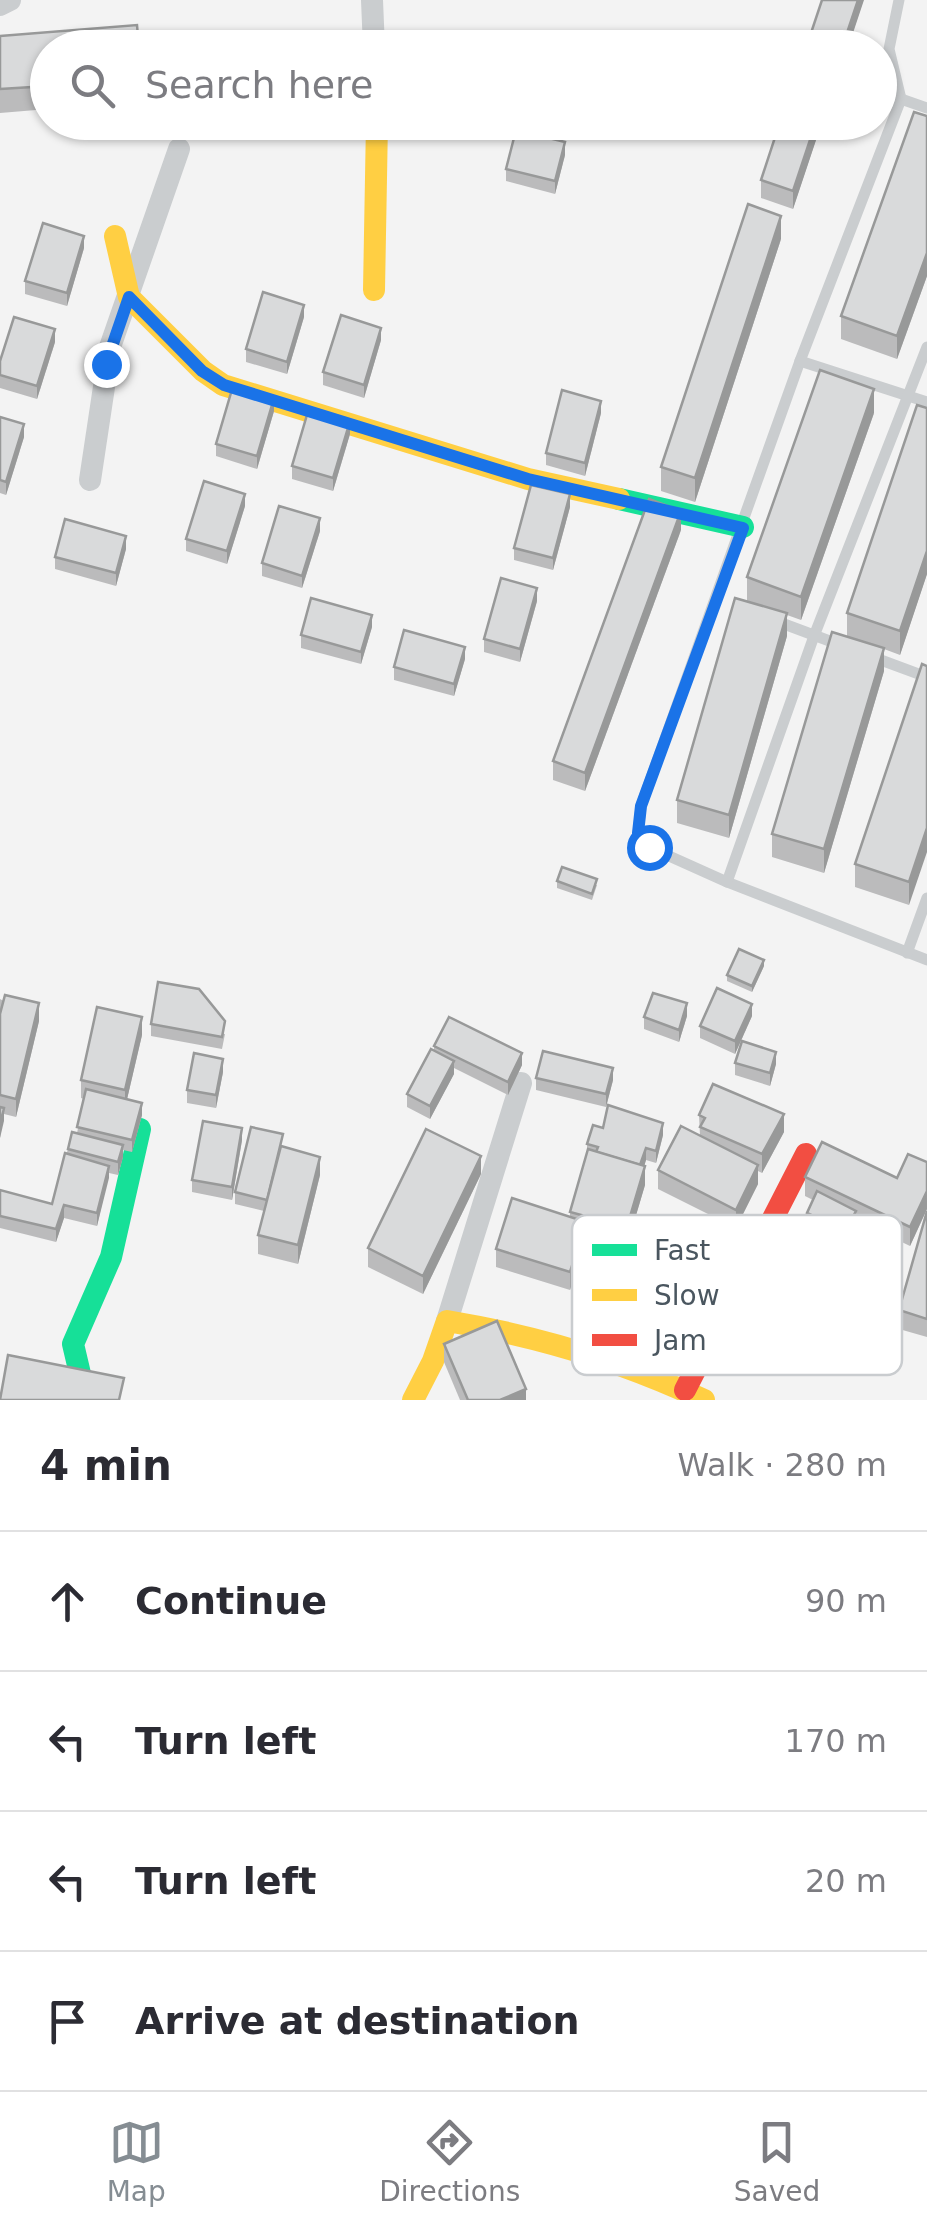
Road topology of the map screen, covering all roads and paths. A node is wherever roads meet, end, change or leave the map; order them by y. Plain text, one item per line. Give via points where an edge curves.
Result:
1 (10, 0) edge
2 (372, 0) edge
3 (899, 0) edge
4 (0, 5) edge
5 (373, 30) edge
6 (893, 30) edge
7 (897, 82) edge
8 (901, 99) junction
9 (927, 108) edge
10 (897, 109) edge
11 (377, 140) edge
12 (885, 140) edge
13 (179, 149) dead end
14 (115, 236) dead end
15 (374, 290) dead end
16 (129, 297) junction
17 (927, 346) edge
18 (800, 361) junction
19 (908, 396) junction
20 (927, 402) edge
21 (90, 480) dead end
22 (743, 528) junction
23 (717, 598) junction
24 (733, 604) edge
25 (766, 616) edge
26 (814, 636) junction
27 (927, 677) edge
28 (727, 882) junction
29 (927, 898) edge
30 (907, 953) junction
31 (927, 960) edge
32 (521, 1083) dead end
33 (140, 1129) edge
34 (806, 1154) dead end
35 (778, 1215) edge
36 (447, 1321) junction
37 (572, 1350) edge
38 (627, 1375) edge
39 (660, 1390) edge
40 (694, 1395) edge
41 (109, 1400) edge
42 (412, 1400) edge

1 - 4 street
2 - 5 street
3 - 6 lane
7 - 8 lane
8 - 9 lane
8 - 10 lane
11 - 15 street
12 - 18 lane
13 - 16 street
14 - 16 street
16 - 21 street via 106,364
16 - 22 street via 224,385 528,479
17 - 19 lane
18 - 19 lane
18 - 22 lane
19 - 20 lane
19 - 26 lane
22 - 23 lane
23 - 24 lane
23 - 28 lane via 641,806 638,833 649,847
25 - 26 lane
26 - 27 lane
26 - 28 lane
28 - 30 lane
29 - 30 lane
30 - 31 lane
32 - 36 street
33 - 41 street via 112,1258 74,1344 81,1378
34 - 35 street
36 - 37 street
36 - 42 street
38 - 39 street
39 - 40 street

